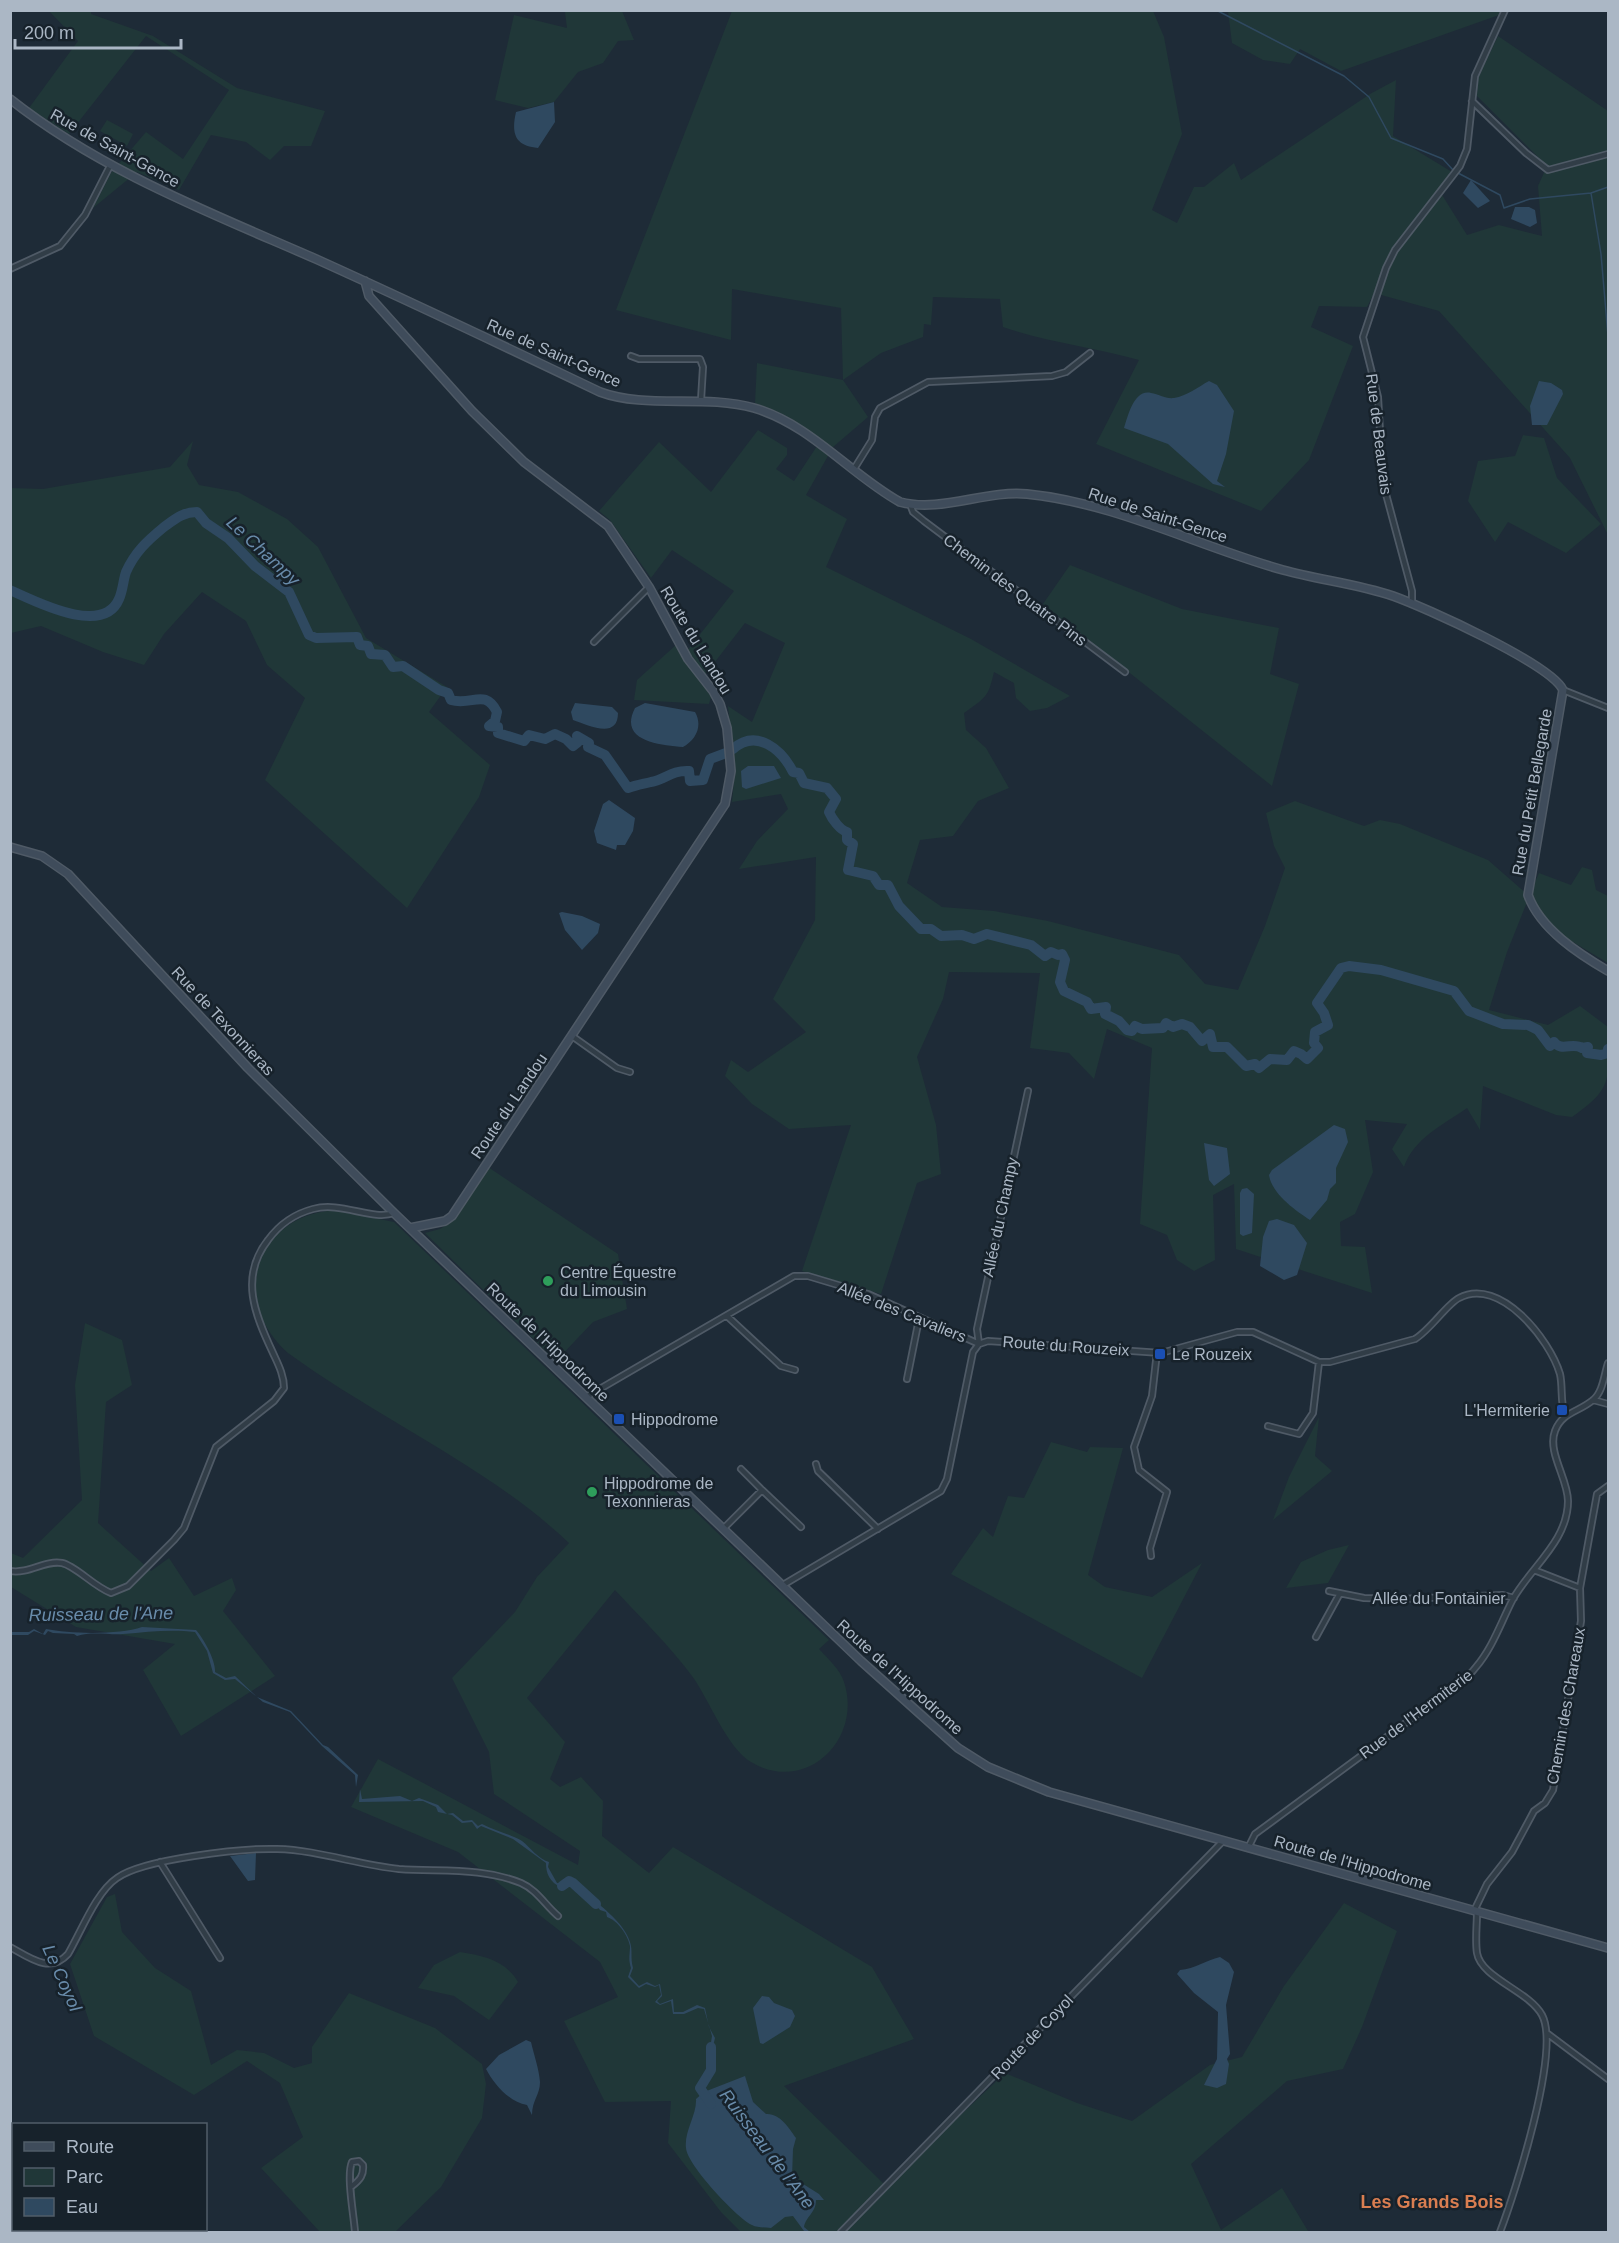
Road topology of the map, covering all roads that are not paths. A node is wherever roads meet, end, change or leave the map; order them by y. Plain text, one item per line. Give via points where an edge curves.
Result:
1 (1505, 10) edge
2 (10, 99) edge
3 (1472, 100) junction
4 (1608, 154) edge
5 (111, 164) junction
6 (10, 268) edge
7 (365, 281) junction
8 (1090, 353) dead end
9 (631, 356) dead end
10 (701, 400) junction
11 (854, 469) junction
12 (909, 504) junction
13 (649, 587) junction
14 (1412, 604) junction
15 (594, 642) dead end
16 (1125, 672) dead end
17 (1563, 690) junction
18 (1608, 708) edge
19 (10, 847) edge
20 (1608, 971) edge
21 (572, 1036) junction
22 (630, 1072) dead end
23 (1028, 1091) dead end
24 (394, 1213) junction
25 (410, 1227) junction
26 (727, 1316) junction
27 (919, 1319) junction
28 (979, 1344) junction
29 (1157, 1352) junction
30 (1319, 1362) junction
31 (1608, 1363) edge
32 (795, 1370) dead end
33 (907, 1379) dead end
34 (586, 1397) junction
35 (1593, 1400) junction
36 (1608, 1404) edge
37 (1565, 1415) junction
38 (1268, 1426) dead end
39 (816, 1464) dead end
40 (741, 1469) dead end
41 (1608, 1486) edge
42 (762, 1490) junction
43 (801, 1527) dead end
44 (724, 1528) junction
45 (878, 1529) junction
46 (1151, 1556) dead end
47 (1534, 1570) junction
48 (10, 1571) edge
49 (783, 1585) junction
50 (1580, 1588) junction
51 (1329, 1591) dead end
52 (1339, 1595) junction
53 (1514, 1598) junction
54 (1316, 1637) dead end
55 (1223, 1841) junction
56 (1248, 1848) junction
57 (160, 1862) junction
58 (1476, 1911) junction
59 (558, 1916) dead end
60 (10, 1947) edge
61 (1608, 1948) edge
62 (220, 1958) dead end
63 (1548, 2034) junction
64 (1608, 2079) edge
65 (352, 2186) junction
66 (355, 2232) edge
67 (841, 2232) edge
68 (1500, 2232) edge

1 - 3 street, Rue de Beauvais via 1475,76
2 - 5 street, Rue de Saint-Gence via 42,124
3 - 4 street via 1548,170
3 - 14 street, Rue de Beauvais via 1467,149 1460,166 1395,250 1363,337 1377,397 1383,483 1412,591
5 - 6 street via 85,215 60,246
5 - 7 street, Rue de Saint-Gence
7 - 10 street, Rue de Saint-Gence via 612,397
7 - 13 street, Route du Landou via 369,296 472,411 524,462 603,519
8 - 11 street via 1066,372 1052,376 928,382 914,388 880,408 872,440
9 - 10 street via 700,359
10 - 11 street, Rue de Saint-Gence via 768,413
11 - 12 street, Rue de Saint-Gence
12 - 14 street, Rue de Saint-Gence via 1012,494 1095,507 1283,570
12 - 16 street, Chemin des Quatre Pins via 924,521
13 - 15 street
13 - 21 street, Route du Landou via 688,659 720,704 730,755 729,793
14 - 17 street, Rue de Saint-Gence via 1515,653 1549,675
17 - 18 street, Rue de Saint-Gence
17 - 20 street, Rue du Petit Bellegarde via 1528,895 1557,935
19 - 24 street, Rue de Texonnieras via 57,864 248,1068
21 - 22 street via 617,1068
21 - 25 street, Route du Landou via 452,1216 445,1221
23 - 28 street, Allée du Champy via 977,1329
24 - 25 street, Rue de Texonnieras
24 - 48 street via 383,1216 327,1206 312,1209 288,1220 262,1247 252,1277 252,1299 284,1388 274,1401 216,1447 184,1528 128,1586 111,1593 64,1564 51,1563 24,1573
25 - 34 street, Route de l'Hippodrome
26 - 27 street, Allée des Cavaliers via 794,1276 808,1276 868,1294
26 - 32 street via 781,1366
26 - 34 street, Allée des Cavaliers
27 - 28 street, Allée des Cavaliers
27 - 33 street
28 - 29 street, Route du Rouzeix via 988,1341
28 - 45 street, Route du Rouzeix via 973,1352 944,1485 930,1499
29 - 30 street, Route du Rouzeix via 1237,1332 1252,1332
29 - 46 street via 1152,1396 1134,1447 1139,1470 1167,1492
30 - 37 street via 1415,1339 1456,1299 1480,1295 1514,1308 1537,1332 1560,1374
30 - 38 street via 1313,1413 1299,1434
31 - 35 street
34 - 44 street, Route de l'Hippodrome
35 - 36 street
35 - 37 street
37 - 47 street, Rue de l'Hermiterie via 1553,1440 1565,1481 1566,1518 1550,1551
39 - 45 street via 818,1471
40 - 42 street
41 - 50 street, Chemin des Chareaux via 1597,1494
42 - 43 street
42 - 44 street
44 - 49 street, Route de l'Hippodrome
45 - 49 street, Route du Rouzeix
47 - 50 street
47 - 53 street, Rue de l'Hermiterie
49 - 55 street, Route de l'Hippodrome via 937,1732 988,1767 1049,1792
50 - 58 street, Chemin des Chareaux via 1581,1621 1552,1790 1487,1884
51 - 52 street, Allée du Fontainier
52 - 53 street, Allée du Fontainier via 1400,1599 1503,1594
52 - 54 street
53 - 56 street, Rue de l'Hermiterie via 1491,1646 1469,1676 1255,1834
55 - 56 street, Route de l'Hippodrome
55 - 67 street, Route de Coyol
56 - 58 street, Route de l'Hippodrome
57 - 59 street via 278,1849 400,1869 496,1875 538,1893
57 - 60 street via 115,1879 104,1889 62,1961 43,1963
57 - 62 street
58 - 61 street, Route de l'Hippodrome
58 - 63 street via 1477,1955 1485,1969 1531,2001
63 - 64 street
63 - 68 street via 1527,2147
65 - 65 street via 364,2173 359,2161 350,2166
65 - 66 street

